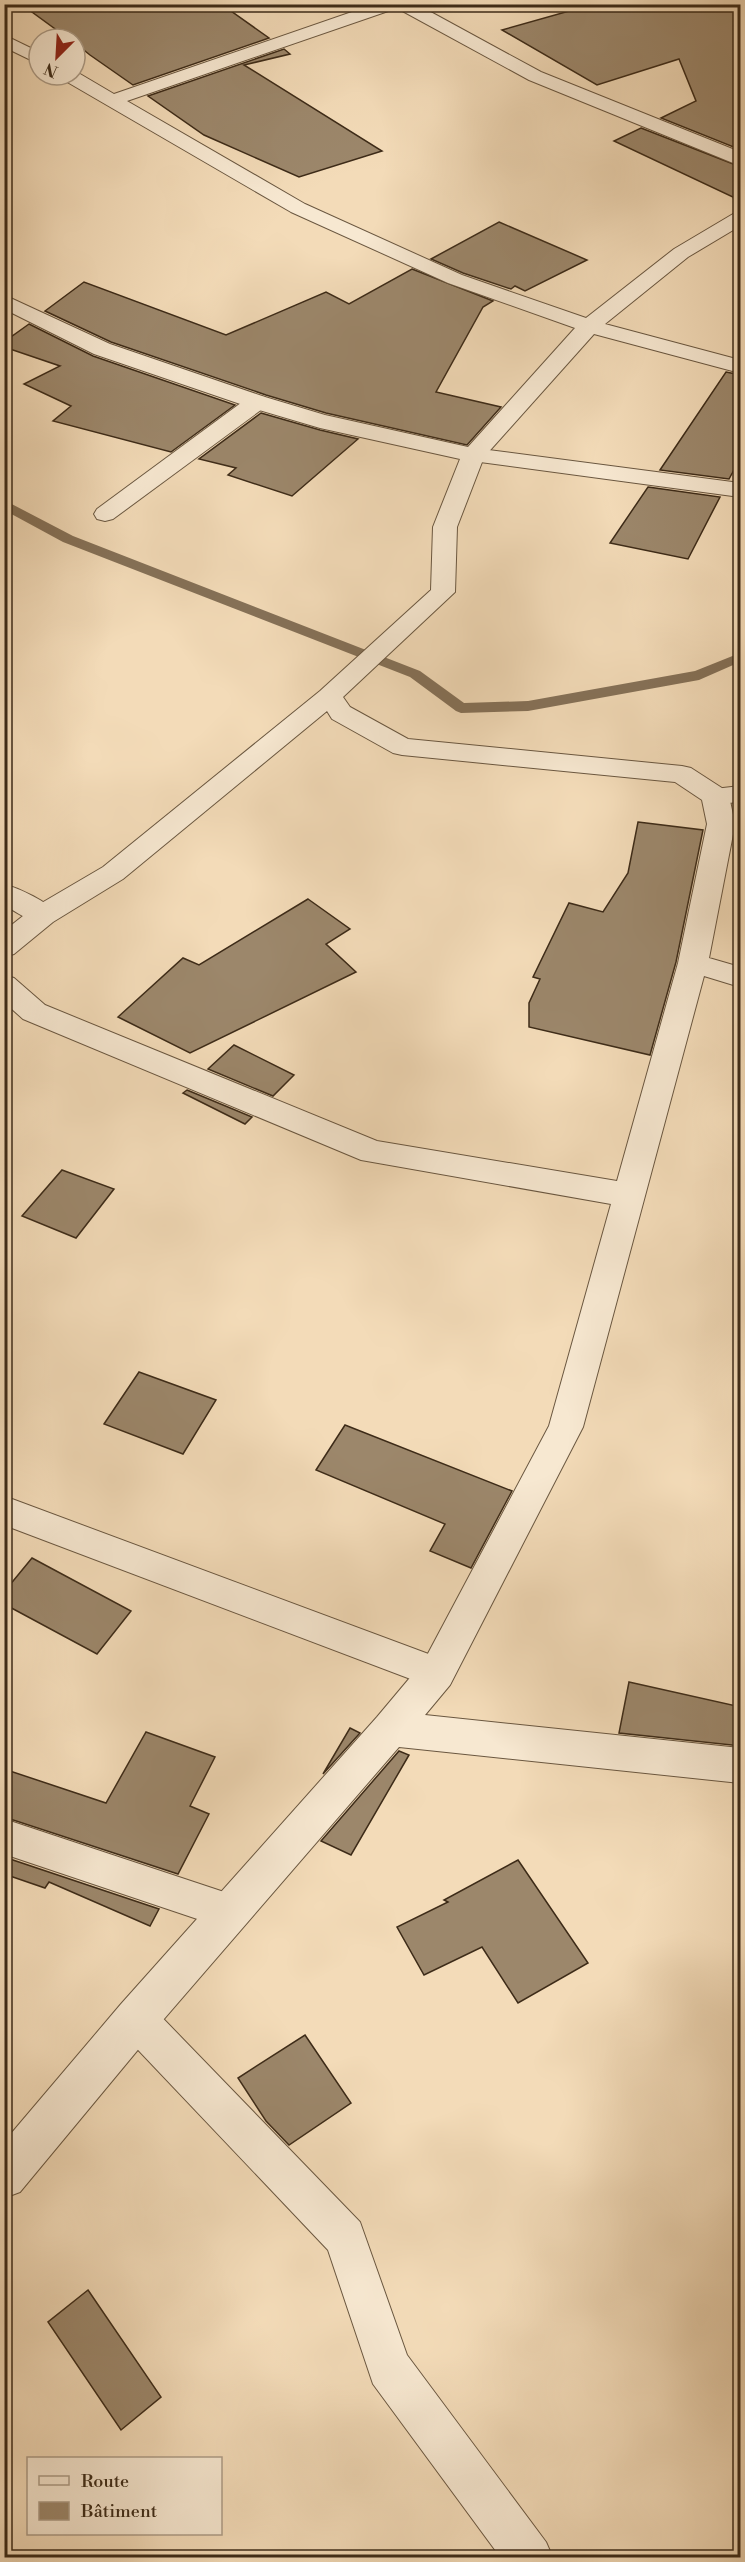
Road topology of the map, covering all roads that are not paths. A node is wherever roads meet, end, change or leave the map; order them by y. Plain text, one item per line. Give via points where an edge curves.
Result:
1 (393, 4) edge
2 (402, 4) edge
3 (4, 40) edge
4 (27, 52) edge
5 (87, 86) edge
6 (113, 100) junction
7 (741, 159) edge
8 (741, 218) edge
9 (4, 301) edge
10 (589, 326) junction
11 (741, 367) edge
12 (257, 402) junction
13 (473, 455) junction
14 (741, 490) edge
15 (105, 514) dead end
16 (329, 696) junction
17 (728, 795) edge
18 (4, 893) edge
19 (43, 915) junction
20 (4, 947) edge
21 (693, 963) junction
22 (741, 977) edge
23 (4, 985) edge
24 (629, 1195) junction
25 (4, 1510) edge
26 (437, 1673) junction
27 (391, 1729) junction
28 (741, 1766) edge
29 (4, 1836) edge
30 (230, 1912) junction
31 (136, 2019) junction
32 (4, 2176) edge
33 (530, 2558) edge

1 - 6 street
2 - 7 street via 535,76
3 - 4 street
5 - 6 street
6 - 10 street via 298,208 455,279
8 - 10 street via 681,253
9 - 12 street via 102,349
10 - 11 street
10 - 13 street
12 - 13 street via 320,421
12 - 15 lane
13 - 14 lane
13 - 16 street via 445,527 443,592
16 - 17 street via 341,713 402,747 682,774
16 - 19 street via 113,873
17 - 21 street
18 - 19 lane
19 - 20 street
21 - 22 street
21 - 24 street
23 - 24 street via 34,1012 372,1152
24 - 26 street via 566,1427
25 - 26 lane
26 - 27 street
27 - 28 street
27 - 30 street
29 - 30 lane
30 - 31 street
31 - 32 street
31 - 33 lane via 345,2237 389,2368

